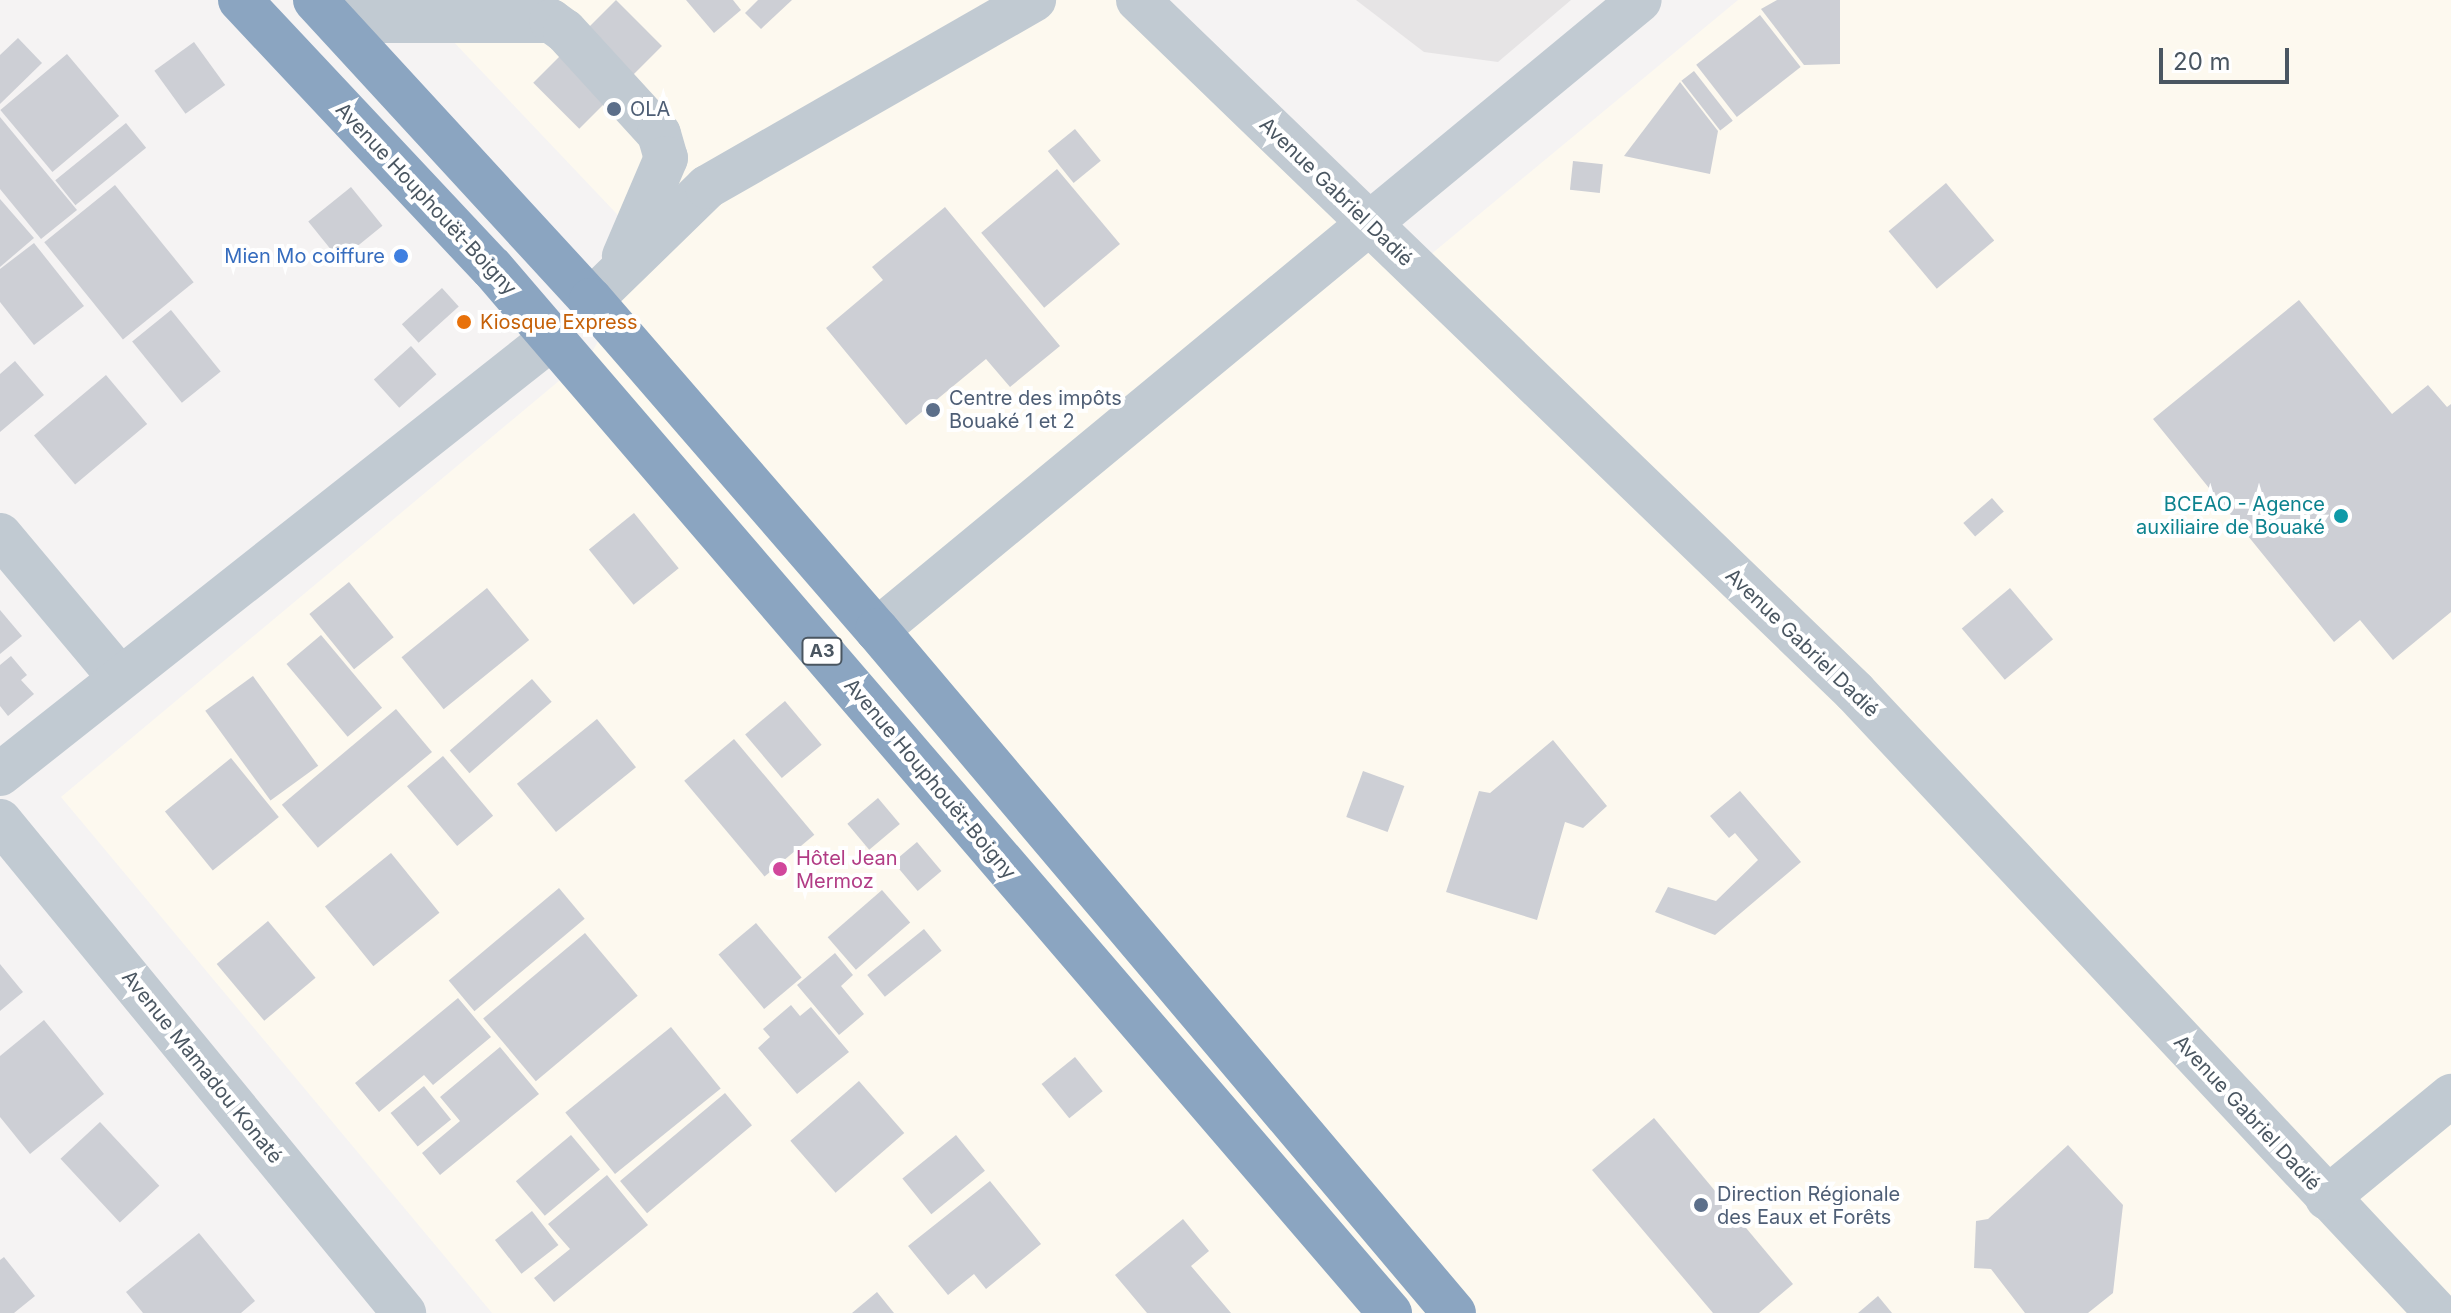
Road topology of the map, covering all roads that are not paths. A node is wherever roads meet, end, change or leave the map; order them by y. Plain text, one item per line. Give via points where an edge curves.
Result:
1 (240, 0) edge
2 (1034, 0) edge
3 (1138, 0) edge
4 (1640, 0) edge
5 (325, 11) edge
6 (1368, 224) junction
7 (603, 289) junction
8 (552, 338) junction
9 (0, 535) edge
10 (877, 630) junction
11 (120, 678) junction
12 (0, 774) edge
13 (0, 821) edge
14 (2451, 1096) edge
15 (2327, 1198) junction
16 (404, 1313) edge
17 (1390, 1313) edge
18 (1454, 1313) edge
19 (2437, 1313) edge

1 - 8 highway, Avenue Houphouët-Boigny / A3
2 - 7 street via 707,187
3 - 6 street, Avenue Gabriel Dadié
4 - 6 street
5 - 7 highway, A3
5 - 7 street via 551,21 565,31 659,134 666,158
6 - 10 street
6 - 15 street, Avenue Gabriel Dadié via 1855,692
7 - 10 highway, A3
8 - 11 street
8 - 17 highway, Avenue Houphouët-Boigny / A3
9 - 11 street
10 - 18 highway, A3
11 - 12 street
13 - 16 street, Avenue Mamadou Konaté
14 - 15 street
15 - 19 street, Avenue Gabriel Dadié

